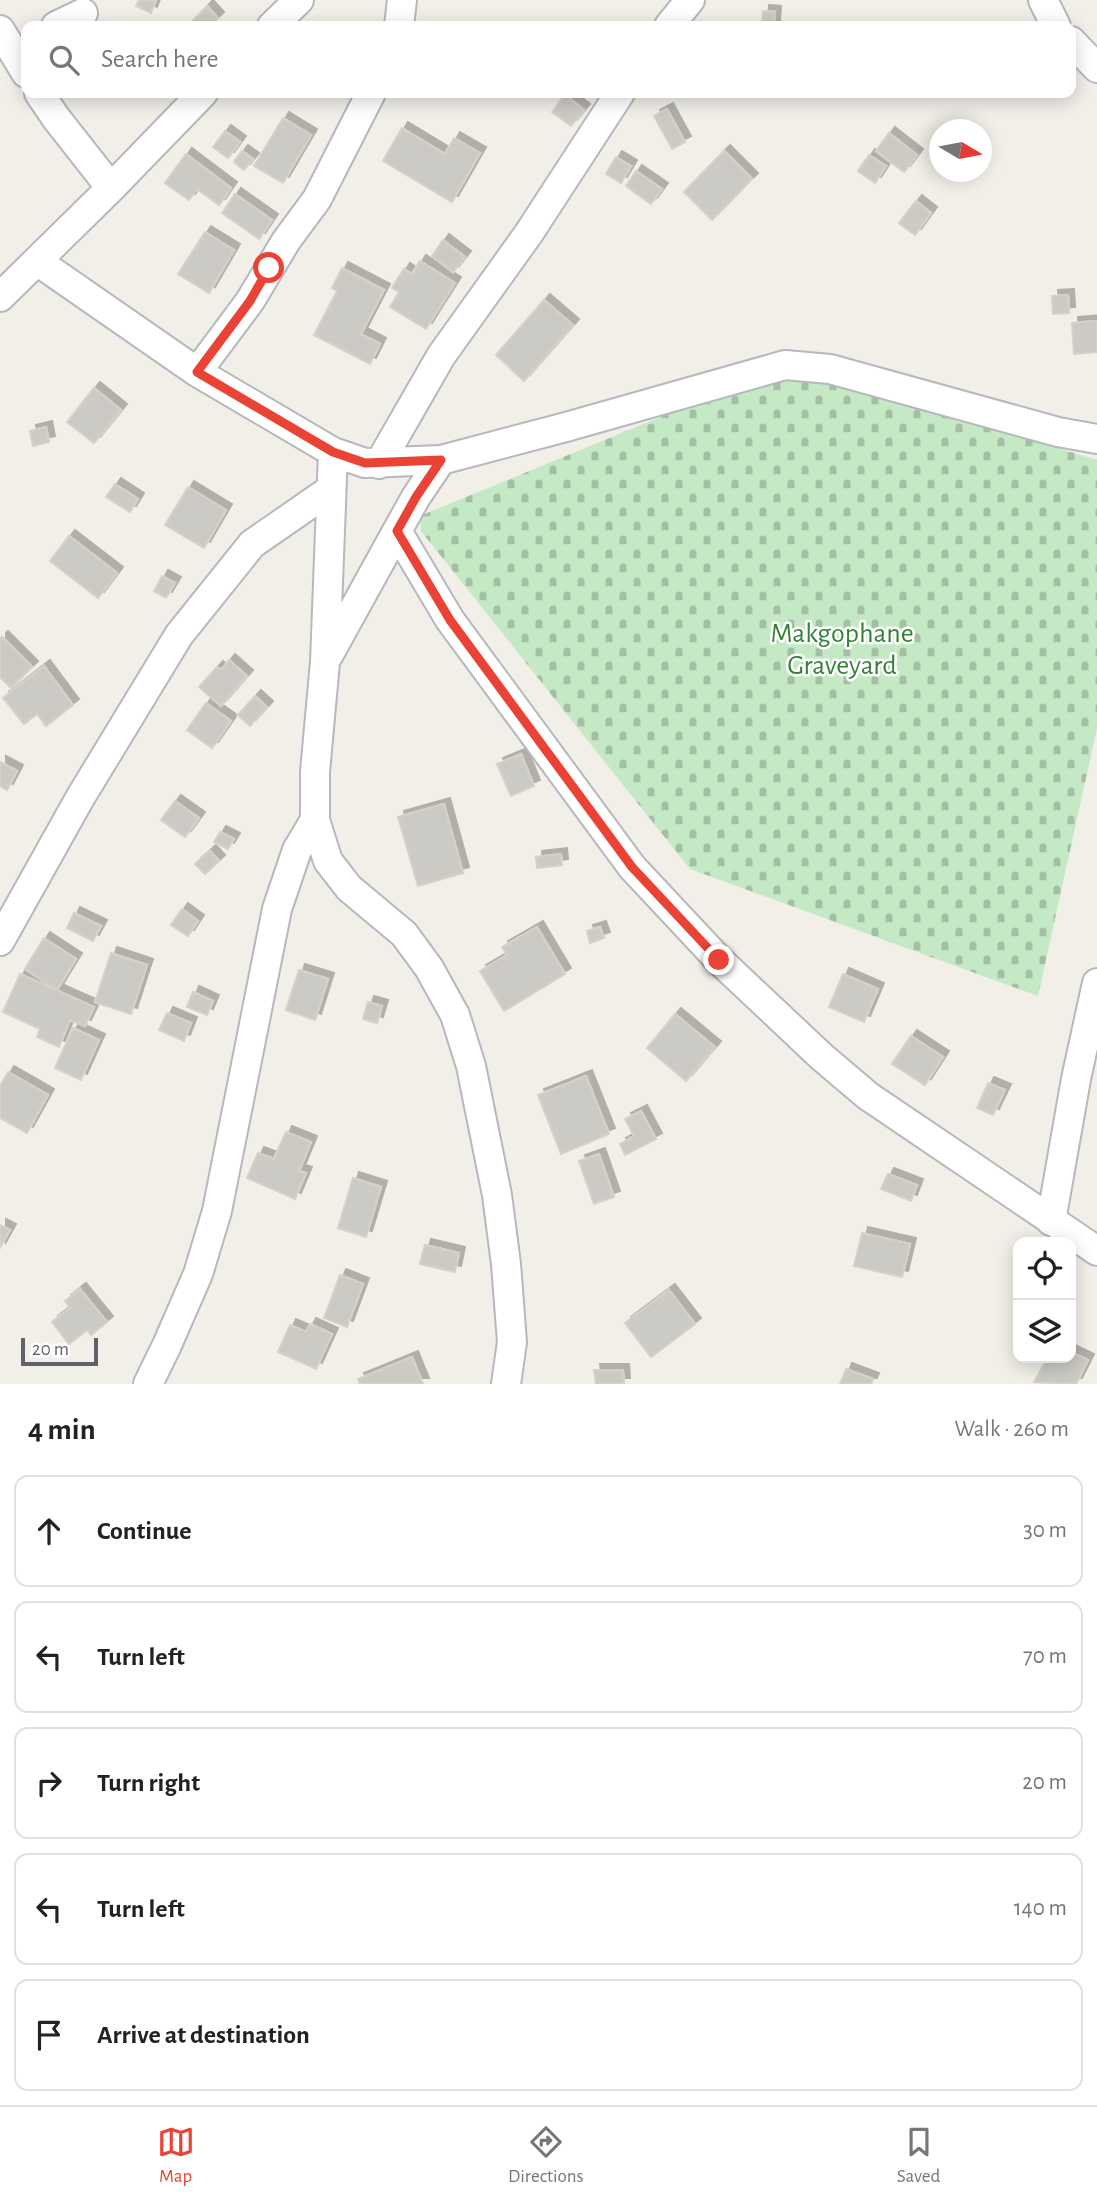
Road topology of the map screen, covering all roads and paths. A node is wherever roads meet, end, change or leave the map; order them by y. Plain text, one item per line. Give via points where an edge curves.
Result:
1 (299, 0) edge
2 (402, 0) edge
3 (690, 0) edge
4 (1043, 0) edge
5 (83, 13) edge
6 (66, 21) edge
7 (277, 21) edge
8 (399, 21) edge
9 (673, 21) edge
10 (1054, 21) edge
11 (11, 36) edge
12 (1076, 46) edge
13 (21, 61) edge
14 (1097, 68) edge
15 (199, 98) edge
16 (368, 98) edge
17 (617, 98) edge
18 (59, 105) edge
19 (111, 188) junction
20 (37, 261) junction
21 (0, 297) edge
22 (197, 372) junction
23 (1097, 439) edge
24 (333, 452) junction
25 (441, 460) junction
26 (379, 464) junction
27 (330, 490) junction
28 (397, 531) junction
29 (325, 662) junction
30 (315, 820) junction
31 (0, 941) edge
32 (1097, 983) edge
33 (1051, 1221) junction
34 (1097, 1251) edge
35 (512, 1342) junction
36 (148, 1384) edge
37 (506, 1384) edge
38 (523, 1384) edge

1 - 7 street
2 - 8 street
3 - 9 street
4 - 10 street
5 - 6 street
11 - 13 street
12 - 14 street
15 - 19 street
16 - 22 street via 317,199
17 - 26 street via 529,233 441,356
18 - 19 street
19 - 20 street
20 - 21 street
20 - 22 street
22 - 24 street
23 - 25 street via 830,369 785,365
24 - 26 street
24 - 27 street
25 - 26 street
25 - 28 street
27 - 29 street
27 - 31 street via 253,544 179,635
28 - 29 street
28 - 33 street via 450,620 632,867 719,960 868,1096
29 - 30 street
30 - 35 street via 328,861 349,888 404,934 455,1015 471,1066 497,1195
30 - 36 street via 297,850 277,909 217,1211 198,1274
32 - 33 street
33 - 34 street
35 - 37 street
35 - 38 street

